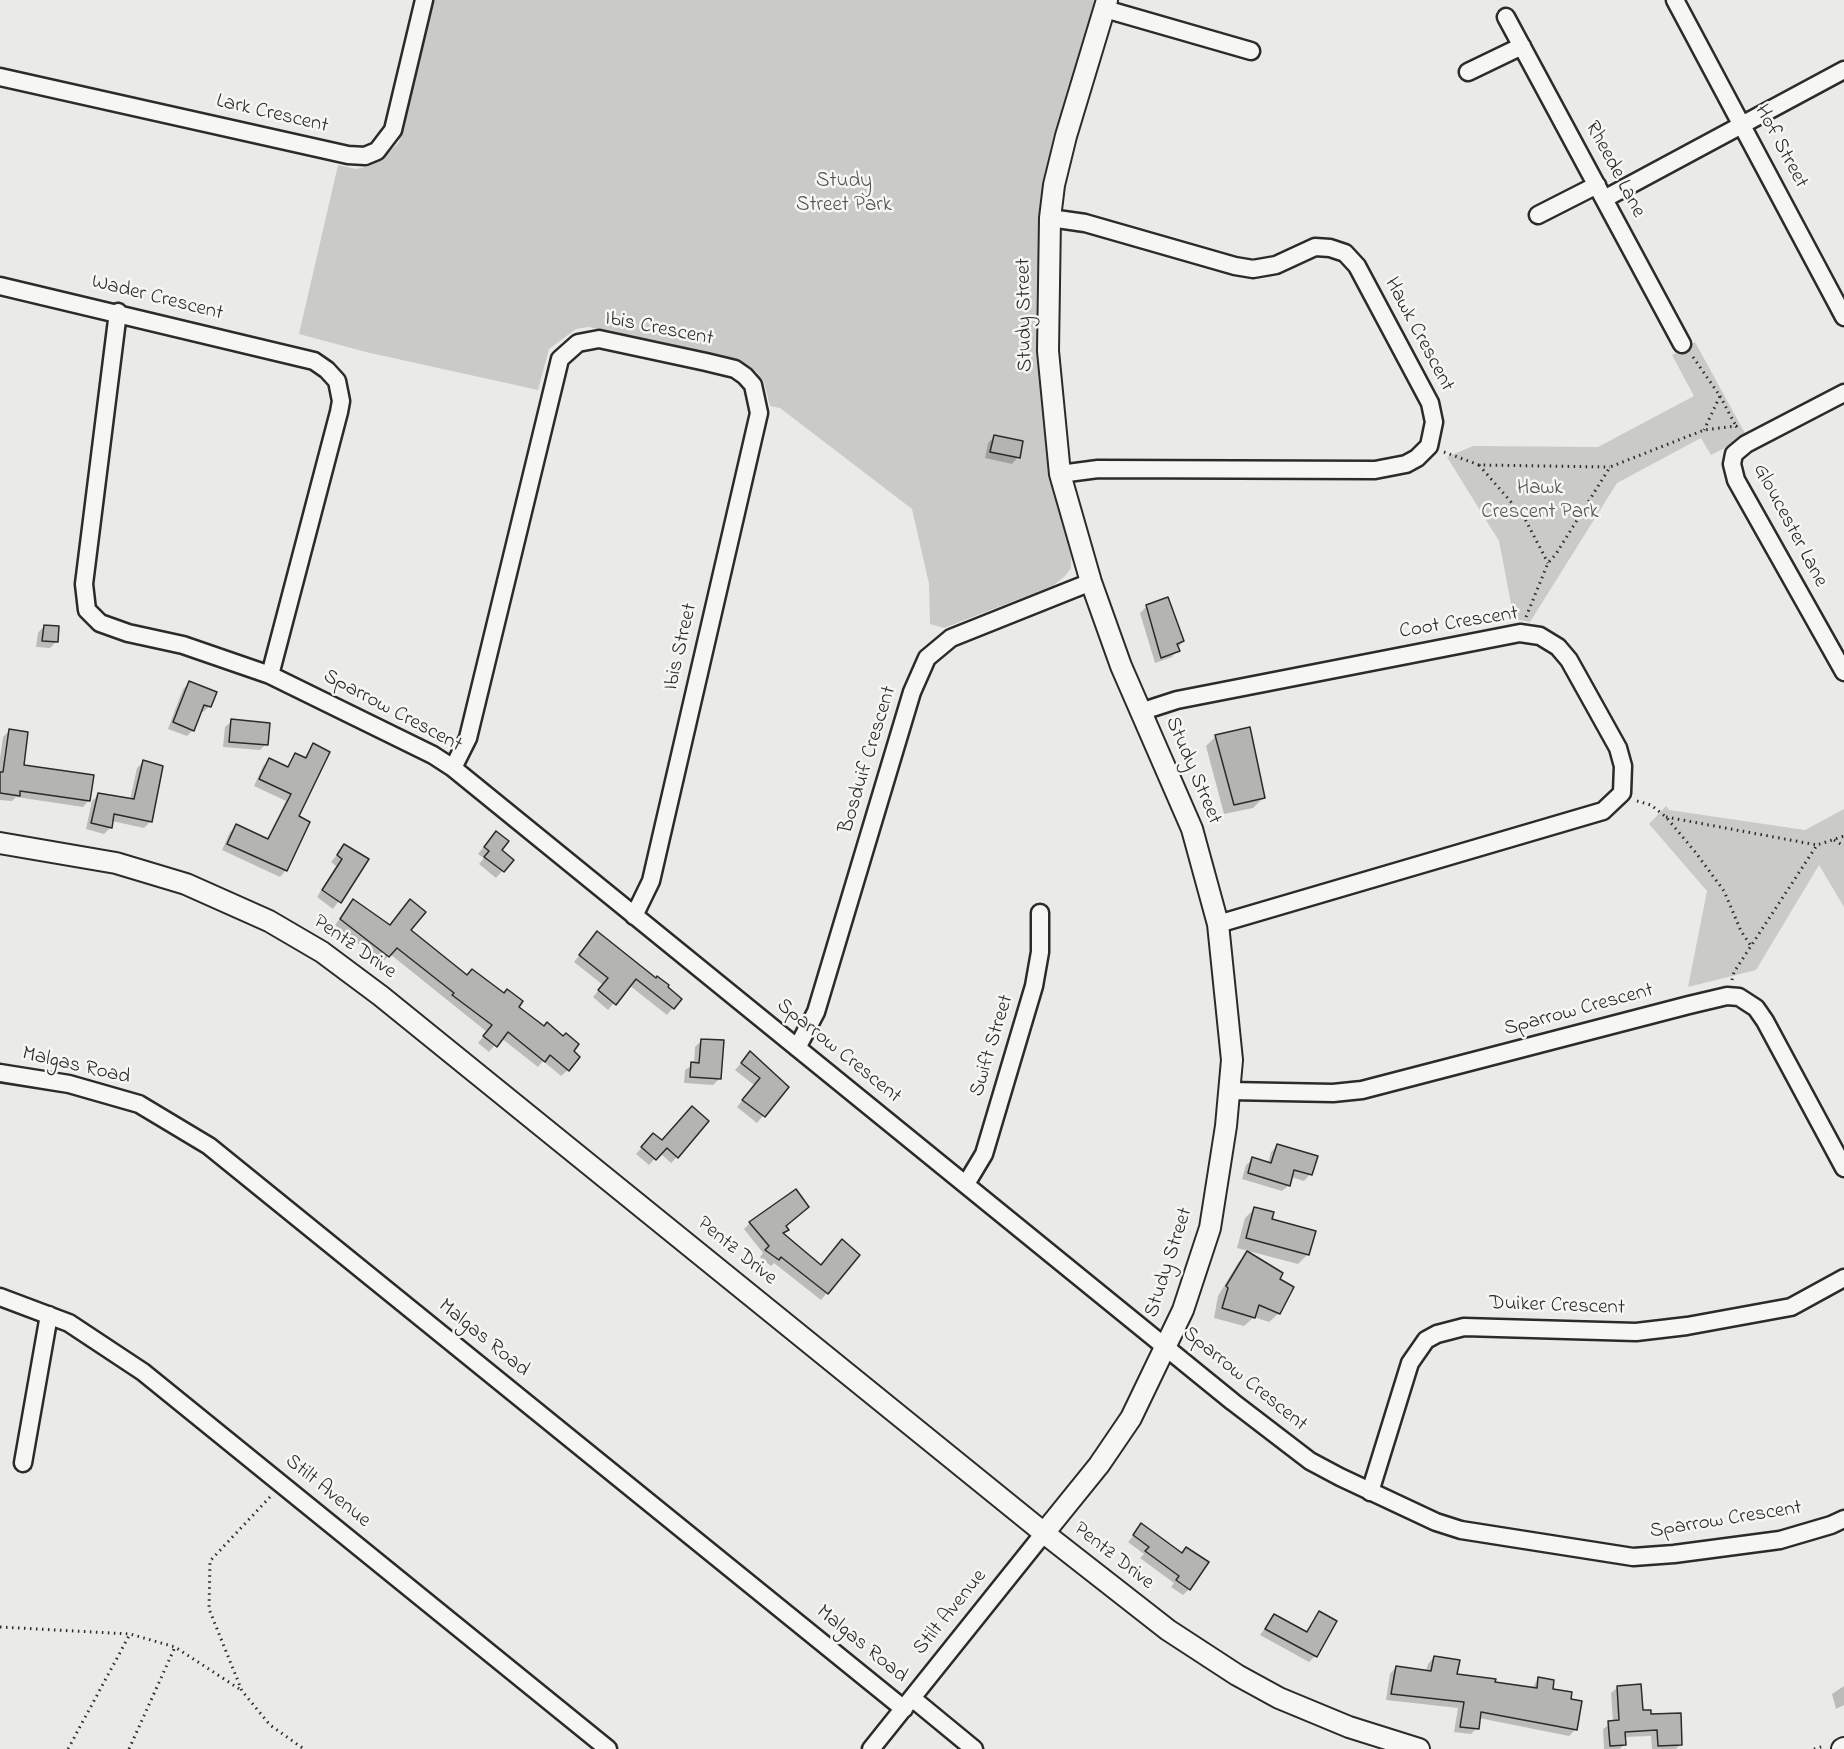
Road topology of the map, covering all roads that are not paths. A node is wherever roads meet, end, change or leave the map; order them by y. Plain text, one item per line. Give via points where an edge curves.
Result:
1 (424, 0) edge
2 (1675, 0) edge
3 (1106, 4) edge
4 (1506, 17) dead end
5 (1522, 46) junction
6 (1251, 51) dead end
7 (1844, 70) edge
8 (1468, 72) dead end
9 (0, 77) edge
10 (1742, 125) junction
11 (1601, 192) junction
12 (1538, 215) dead end
13 (1050, 218) junction
14 (0, 286) edge
15 (117, 312) junction
16 (1844, 316) edge
17 (1682, 344) road end
18 (753, 385) joint
19 (1844, 393) edge
20 (1060, 474) junction
21 (1091, 582) junction
22 (1844, 672) edge
23 (270, 675) junction
24 (1140, 712) junction
25 (453, 768) junction
26 (0, 843) edge
27 (1040, 913) dead end
28 (634, 916) junction
29 (1218, 924) junction
30 (797, 1048) junction
31 (0, 1073) edge
32 (1230, 1090) junction
33 (1844, 1168) edge
34 (966, 1184) junction
35 (1844, 1278) edge
36 (0, 1297) edge
37 (49, 1315) junction
38 (1167, 1347) junction
39 (23, 1463) dead end
40 (1370, 1492) junction
41 (1844, 1519) edge
42 (1044, 1533) junction
43 (908, 1704) junction
44 (608, 1749) edge
45 (871, 1749) edge
46 (974, 1749) edge
47 (1419, 1749) edge

1 - 9 street, Lark Crescent via 393,130 377,151 365,156
2 - 10 street, Hof Street
3 - 6 street
3 - 13 street, Study Street via 1066,136
4 - 5 street, Rheede Lane
5 - 8 street
5 - 11 street, Rheede Lane
7 - 10 street
10 - 11 street
10 - 16 street, Hof Street
11 - 12 street
11 - 17 street, Rheede Lane
13 - 20 street, Study Street via 1048,351
13 - 20 street, Hawk Crescent via 1085,223 1253,269 1276,265 1315,247 1345,254 1357,266 1430,403 1434,422 1429,446 1406,464 1375,470 1098,469
14 - 15 street, Wader Crescent
15 - 23 street, Sparrow Crescent via 84,584 87,610 100,623 128,633 183,645
15 - 23 street, Wader Crescent via 302,359 321,365 337,381 339,412
18 - 25 street, Ibis Crescent via 735,369 598,339 586,340 560,359 468,738
18 - 28 street, Ibis Street via 759,413 651,881
19 - 22 street, Gloucester Lane via 1746,444 1734,454 1732,464 1736,480
20 - 21 street, Study Street
21 - 24 street, Study Street
21 - 30 street, Bosduif Crescent via 951,638 927,658 912,692 816,1012
23 - 25 street, Sparrow Crescent
24 - 29 street, Study Street via 1192,829
24 - 29 street, Coot Crescent via 1177,700 1523,633 1548,640 1569,660 1617,748 1623,766 1622,793 1603,811
25 - 28 street, Sparrow Crescent
26 - 42 street, Pentz Drive via 116,863 186,884 269,921 322,952
27 - 34 street, Swift Street via 1040,952 1034,986 984,1154
28 - 30 street, Sparrow Crescent
29 - 32 street, Study Street via 1231,1035
30 - 34 street, Sparrow Crescent
31 - 43 street, Malgas Road via 69,1084 139,1104 209,1146
32 - 33 street, Sparrow Crescent via 1362,1090 1727,996 1739,997 1761,1014
32 - 38 street, Study Street via 1210,1228
34 - 38 street, Sparrow Crescent
35 - 40 street, Duiker Crescent via 1791,1307 1687,1326 1636,1332 1464,1327 1437,1334 1426,1340 1410,1363
36 - 37 street, Stilt Avenue
37 - 39 street
37 - 44 street, Stilt Avenue via 69,1323 143,1372
38 - 40 street, Sparrow Crescent via 1310,1461
38 - 42 street, Study Street via 1131,1418
40 - 41 street, Sparrow Crescent via 1461,1530 1633,1557 1780,1540
42 - 43 street, Stilt Avenue
42 - 47 street, Pentz Drive via 1159,1623 1237,1675 1279,1698 1349,1727
43 - 45 street, Stilt Avenue
43 - 46 street, Malgas Road

